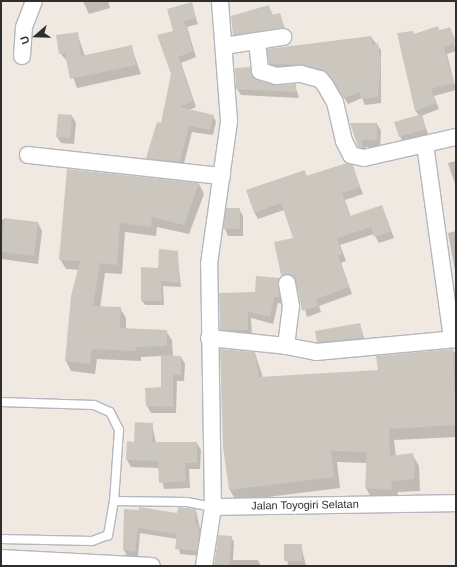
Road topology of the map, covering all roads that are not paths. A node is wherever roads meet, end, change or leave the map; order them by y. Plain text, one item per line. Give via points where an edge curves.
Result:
1 (34, 1) edge
2 (220, 1) edge
3 (283, 37) dead end
4 (257, 41) junction
5 (224, 46) junction
6 (22, 56) dead end
7 (456, 136) edge
8 (425, 144) junction
9 (28, 155) dead end
10 (222, 176) junction
11 (287, 283) dead end
12 (209, 338) junction
13 (454, 338) edge
14 (286, 346) junction
15 (1, 402) edge
16 (114, 501) junction
17 (456, 502) edge
18 (213, 507) junction
19 (1, 539) edge
20 (1, 558) edge
21 (152, 566) edge
22 (204, 566) edge

1 - 6 street via 24,27
2 - 5 street
3 - 4 street
4 - 5 street
4 - 8 street via 260,71 276,76 301,74 325,85 336,102 344,141 351,155 364,158
5 - 10 street via 229,121
7 - 8 street
8 - 13 street
9 - 10 street
10 - 12 street via 209,264
11 - 14 street via 291,306
12 - 14 street
12 - 18 street
13 - 14 street via 316,352
15 - 16 lane via 94,405 110,412 119,430
16 - 18 lane via 187,502
16 - 19 lane via 108,535 100,540
17 - 18 street, Jalan Toyogiri Selatan
18 - 22 street
20 - 21 street

